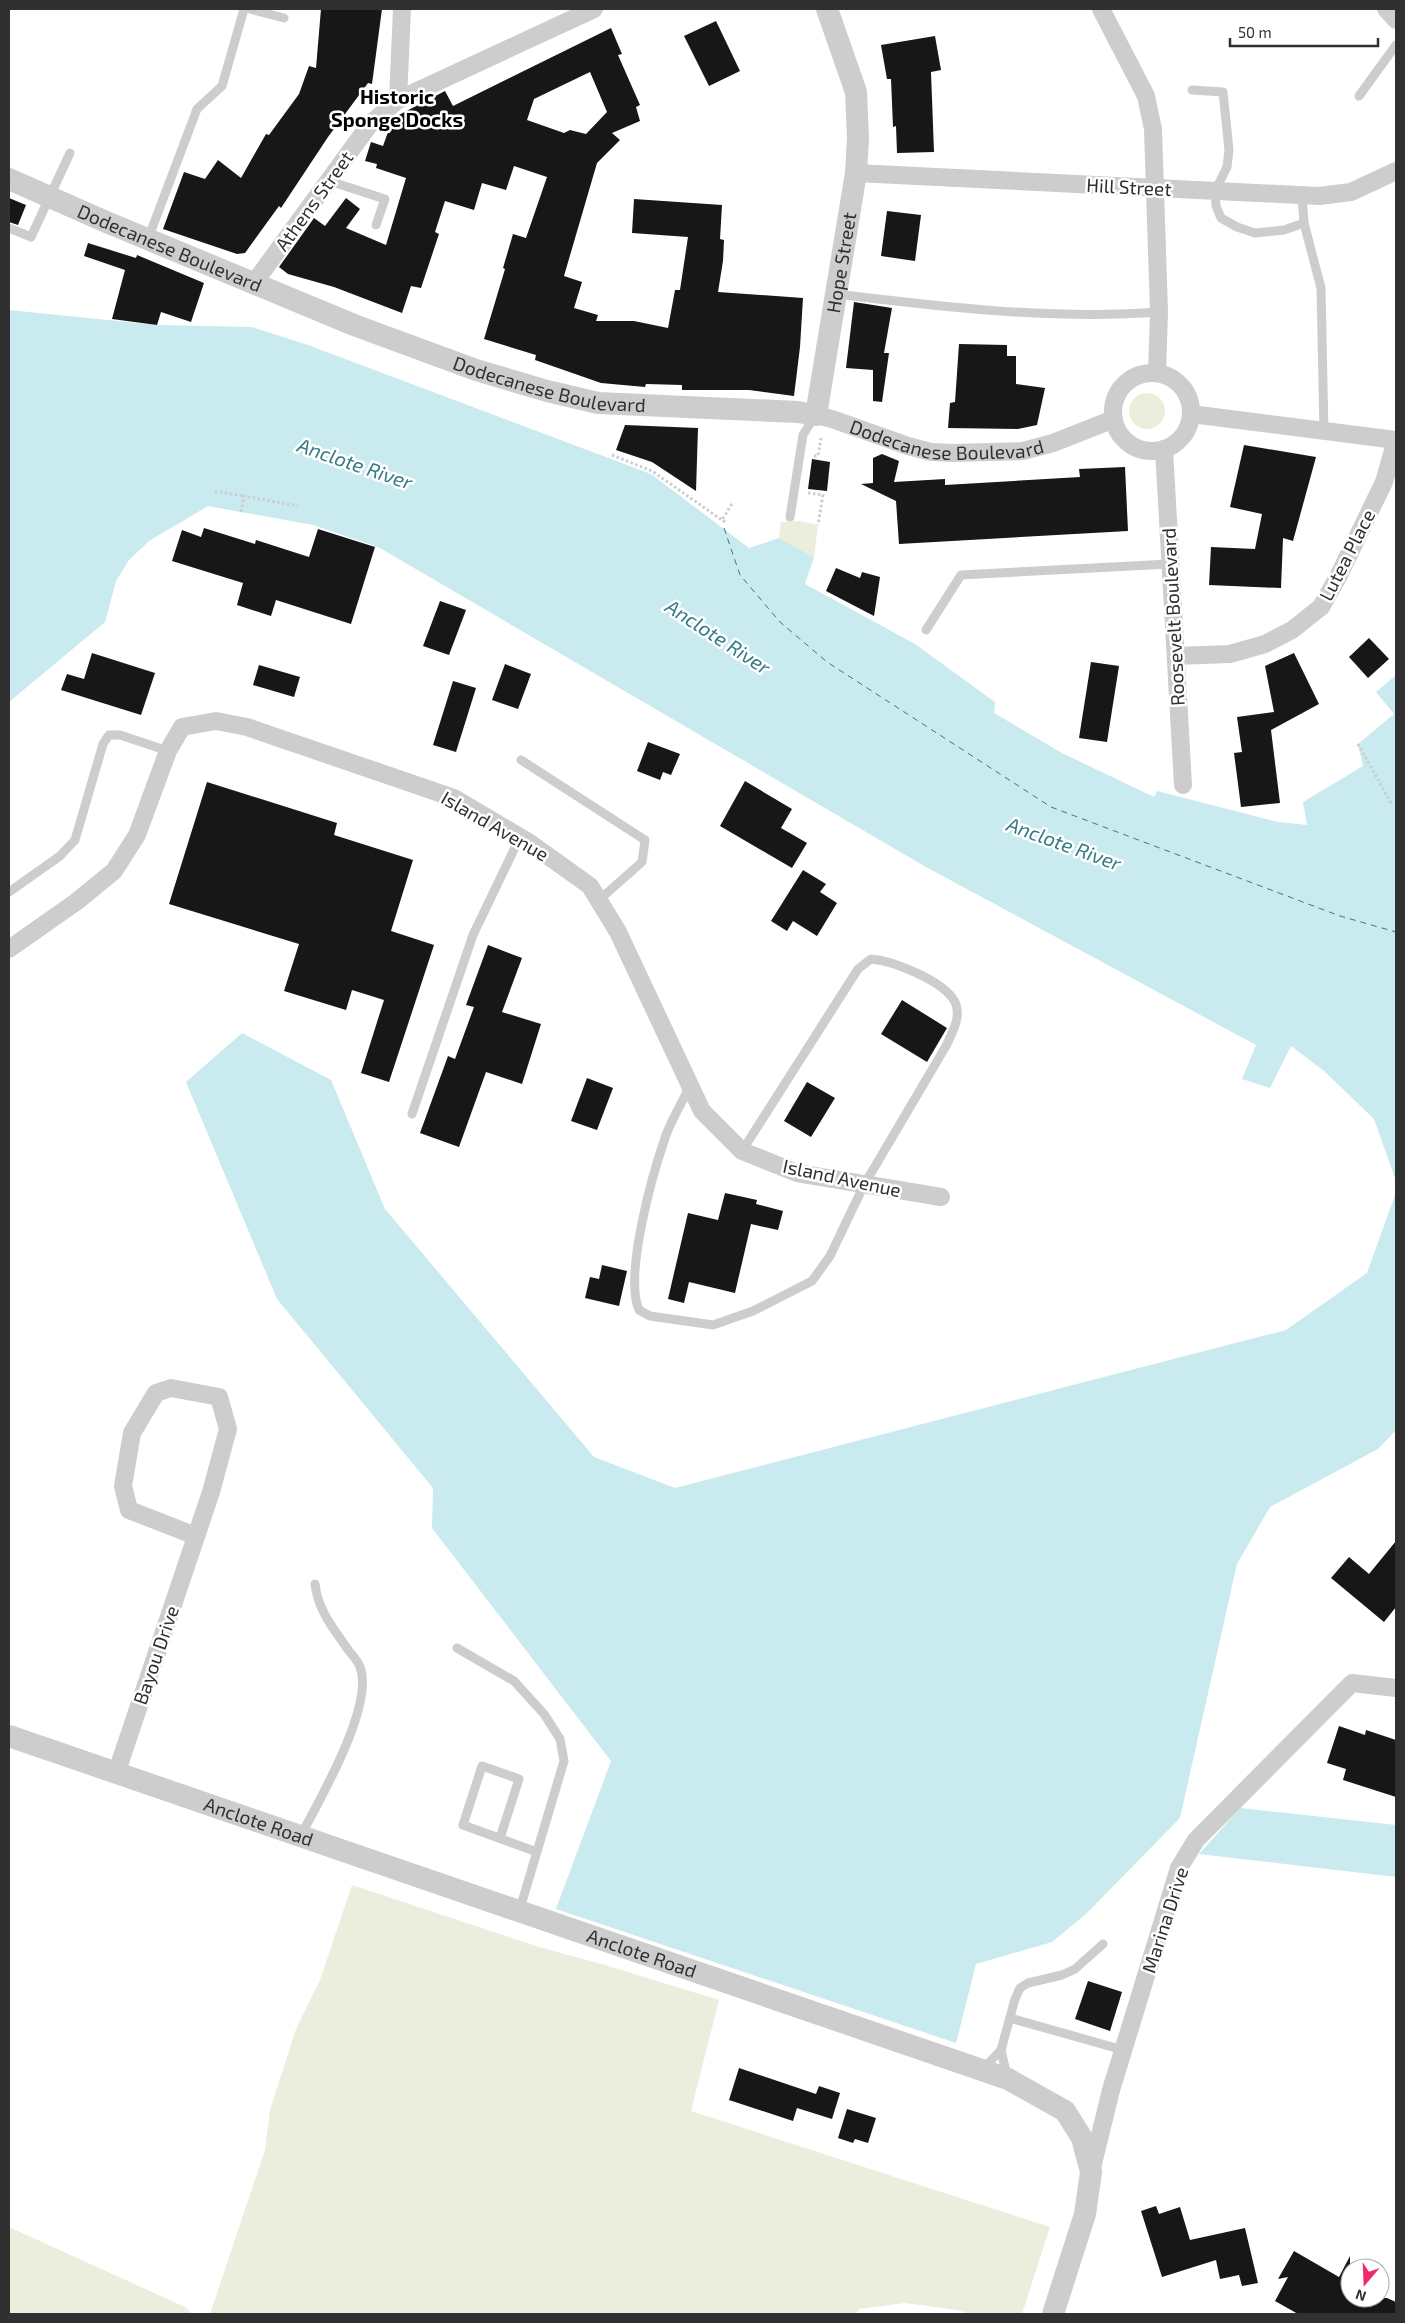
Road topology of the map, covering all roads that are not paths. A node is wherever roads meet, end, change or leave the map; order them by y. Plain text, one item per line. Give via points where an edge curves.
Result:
1 (244, 9) edge
2 (250, 9) edge
3 (402, 9) edge
4 (594, 9) edge
5 (827, 9) edge
6 (1100, 9) edge
7 (1386, 9) edge
8 (284, 18) dead end
9 (1396, 20) edge
10 (1396, 45) edge
11 (1192, 90) dead end
12 (1359, 96) dead end
13 (398, 100) junction
14 (70, 153) dead end
15 (1396, 171) edge
16 (856, 173) junction
17 (9, 179) edge
18 (329, 181) junction
19 (1154, 189) junction
20 (1216, 191) junction
21 (1302, 195) junction
22 (50, 197) junction
23 (1304, 223) junction
24 (376, 225) dead end
25 (9, 228) edge
26 (148, 240) junction
27 (254, 284) junction
28 (836, 294) junction
29 (1159, 312) junction
30 (1157, 373) junction
31 (1191, 414) junction
32 (816, 415) junction
33 (1114, 419) junction
34 (1324, 432) junction
35 (1396, 440) edge
36 (1164, 449) junction
37 (790, 517) dead end
38 (1169, 564) junction
39 (926, 630) dead end
40 (1176, 656) junction
41 (168, 751) junction
42 (521, 760) dead end
43 (1183, 785) dead end
44 (520, 837) junction
45 (9, 892) edge
46 (598, 900) junction
47 (9, 949) edge
48 (690, 1085) junction
49 (412, 1114) dead end
50 (742, 1151) junction
51 (864, 1184) junction
52 (942, 1197) dead end
53 (196, 1536) junction
54 (315, 1584) dead end
55 (457, 1648) dead end
56 (1396, 1688) edge
57 (9, 1736) edge
58 (116, 1774) junction
59 (300, 1837) junction
60 (500, 1838) junction
61 (537, 1852) junction
62 (519, 1912) junction
63 (1103, 1944) dead end
64 (1010, 2018) junction
65 (1001, 2050) junction
66 (1123, 2050) junction
67 (982, 2070) junction
68 (1008, 2079) junction
69 (1091, 2172) junction
70 (1053, 2314) edge

1 - 26 lane via 222,86 197,108
2 - 8 lane
3 - 13 street
4 - 13 street, Athens Street
5 - 16 street, Hope Street via 856,92
6 - 19 street via 1146,96 1153,129
7 - 9 street
10 - 12 lane
11 - 20 lane via 1223,92 1229,150 1227,167
13 - 18 street, Athens Street via 370,124
14 - 22 lane
15 - 21 street, Hill Street via 1351,192
16 - 19 street, Hill Street
16 - 28 street, Hope Street
17 - 22 street, Dodecanese Boulevard
18 - 24 lane via 384,199
18 - 27 street, Athens Street
19 - 20 street, Hill Street
19 - 29 street
20 - 21 street, Hill Street
20 - 23 lane via 1216,206 1221,218 1237,227 1255,233 1284,230
21 - 23 lane
22 - 25 lane via 31,237
22 - 26 street, Dodecanese Boulevard
23 - 34 lane via 1321,288
26 - 27 street, Dodecanese Boulevard
27 - 32 street, Dodecanese Boulevard via 476,370 598,403
28 - 29 lane via 981,310
28 - 32 street, Hope Street
29 - 30 street
30 - 31 street via 1168,376 1186,392
30 - 33 street via 1133,378 1124,385 1117,395
31 - 34 street
31 - 36 street via 1183,436
32 - 33 street, Dodecanese Boulevard via 908,446 953,453 1023,451
32 - 37 lane, Hope Street via 803,435
33 - 36 street via 1127,441 1145,449
34 - 35 street
35 - 40 street, Lutea Place via 1384,482 1338,578 1320,607 1292,630 1266,644 1230,654
36 - 38 street, Roosevelt Boulevard
38 - 39 lane via 961,575
38 - 40 street, Roosevelt Boulevard
40 - 43 street, Roosevelt Boulevard
41 - 44 street, Island Avenue via 182,727 216,721 247,727 454,798
41 - 45 lane via 120,735 109,735 102,744 75,840 60,856
41 - 47 street, Island Avenue via 137,835 114,871
42 - 46 lane via 644,840 642,862
44 - 46 street, Island Avenue via 590,886
44 - 49 lane via 473,935
46 - 48 street, Island Avenue via 618,932
48 - 50 street, Island Avenue via 702,1111
48 - 51 lane via 666,1136 639,1232 634,1299 639,1310 650,1316 713,1325 753,1311 812,1281 830,1256
50 - 51 street, Island Avenue via 797,1173
50 - 51 lane via 858,969 872,959 886,960 939,985 955,1002 957,1012 955,1027 946,1046
51 - 52 street, Island Avenue
53 - 53 street, Bayou Drive via 129,1510 122,1486 132,1433 156,1393 171,1388 219,1397 228,1429
53 - 58 street, Bayou Drive
54 - 59 lane via 317,1600 324,1615 360,1666 363,1685 353,1728
55 - 61 lane via 514,1682 544,1714 560,1739 564,1761
56 - 66 street, Marina Drive via 1352,1683 1196,1840 1179,1868
57 - 58 street, Anclote Road
58 - 59 street, Anclote Road
59 - 62 street, Anclote Road
60 - 60 lane via 463,1825 482,1766 519,1779
60 - 61 lane
61 - 62 lane
62 - 67 street, Anclote Road
63 - 64 lane via 1075,1969 1020,1988
64 - 65 lane
64 - 66 lane
65 - 67 lane
65 - 68 lane
66 - 69 street, Marina Drive
67 - 68 street, Anclote Road
68 - 69 street, Anclote Road via 1065,2111 1082,2138
69 - 70 street, Anclote Road via 1085,2214

